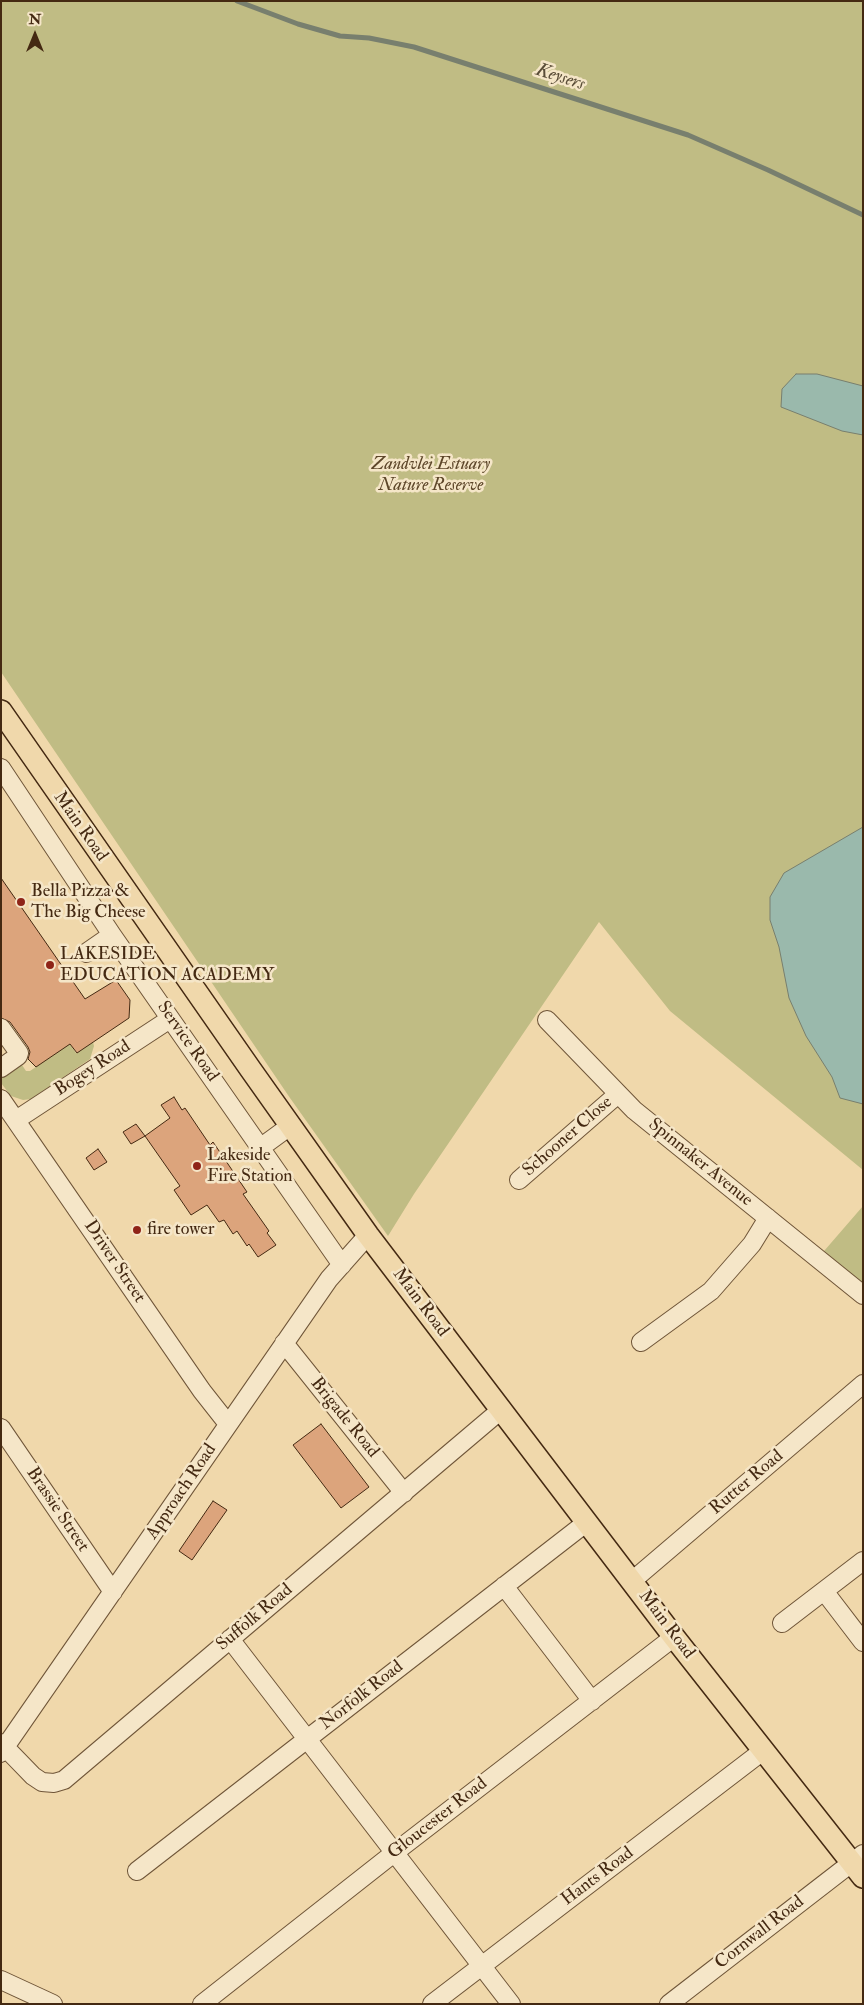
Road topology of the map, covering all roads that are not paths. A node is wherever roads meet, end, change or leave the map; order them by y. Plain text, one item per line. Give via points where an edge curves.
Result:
1 (1, 712) edge
2 (1, 768) edge
3 (112, 935) junction
4 (86, 953) dead end
5 (170, 1019) junction
6 (547, 1020) dead end
7 (1, 1028) edge
8 (5, 1066) edge
9 (618, 1094) junction
10 (1, 1098) edge
11 (16, 1120) junction
12 (290, 1126) junction
13 (260, 1148) junction
14 (519, 1180) dead end
15 (768, 1218) junction
16 (368, 1235) junction
17 (342, 1265) junction
18 (863, 1295) edge
19 (641, 1342) dead end
20 (284, 1344) junction
21 (863, 1384) edge
22 (502, 1409) junction
23 (228, 1424) junction
24 (1, 1428) edge
25 (404, 1493) junction
26 (586, 1522) junction
27 (863, 1561) edge
28 (632, 1581) junction
29 (504, 1586) junction
30 (824, 1591) junction
31 (113, 1592) junction
32 (782, 1623) dead end
33 (674, 1637) junction
34 (230, 1639) junction
35 (863, 1642) edge
36 (592, 1701) junction
37 (306, 1739) junction
38 (3, 1748) edge
39 (764, 1750) junction
40 (394, 1853) junction
41 (859, 1864) edge
42 (137, 1870) dead end
43 (482, 1966) junction
44 (1, 1980) edge
45 (53, 2004) edge
46 (202, 2004) edge
47 (432, 2004) edge
48 (511, 2004) edge
49 (669, 2004) edge

1 - 12 main road, Main Road
2 - 3 street, Service Road
3 - 4 street
3 - 5 street, Service Road
5 - 11 street, Bogey Road
5 - 13 street, Service Road
6 - 9 street, Spinnaker Avenue
7 - 8 street via 19,1053
9 - 14 street, Schooner Close
9 - 15 street, Spinnaker Avenue
10 - 11 street, Driver Street
11 - 23 street, Driver Street
12 - 13 street
12 - 16 main road, Main Road
13 - 17 street, Service Road
15 - 18 street, Spinnaker Avenue
15 - 19 street via 752,1244 711,1292
16 - 17 street, Approach Road
16 - 22 main road, Main Road
17 - 20 street, Approach Road
20 - 23 street, Approach Road
20 - 25 street, Brigade Road
21 - 28 street, Rutter Road
22 - 25 street, Suffolk Road
22 - 26 main road, Main Road
23 - 31 street, Approach Road
24 - 31 street, Brassie Street
25 - 34 street, Suffolk Road
26 - 28 main road, Main Road
26 - 29 street, Norfolk Road
27 - 30 street
28 - 33 main road, Main Road
29 - 36 street
29 - 37 street, Norfolk Road
30 - 32 street
30 - 35 street
31 - 38 street, Approach Road
33 - 36 street, Gloucester Road
33 - 39 main road, Main Road
34 - 37 street
34 - 38 street, Suffolk Road via 64,1780 42,1782
36 - 40 street, Gloucester Road
37 - 40 street
37 - 42 street, Norfolk Road
39 - 41 main road, Main Road
39 - 43 street, Hants Road
40 - 43 street
40 - 46 street, Gloucester Road
41 - 49 street, Cornwall Road
43 - 47 street, Hants Road
43 - 48 street
44 - 45 street

